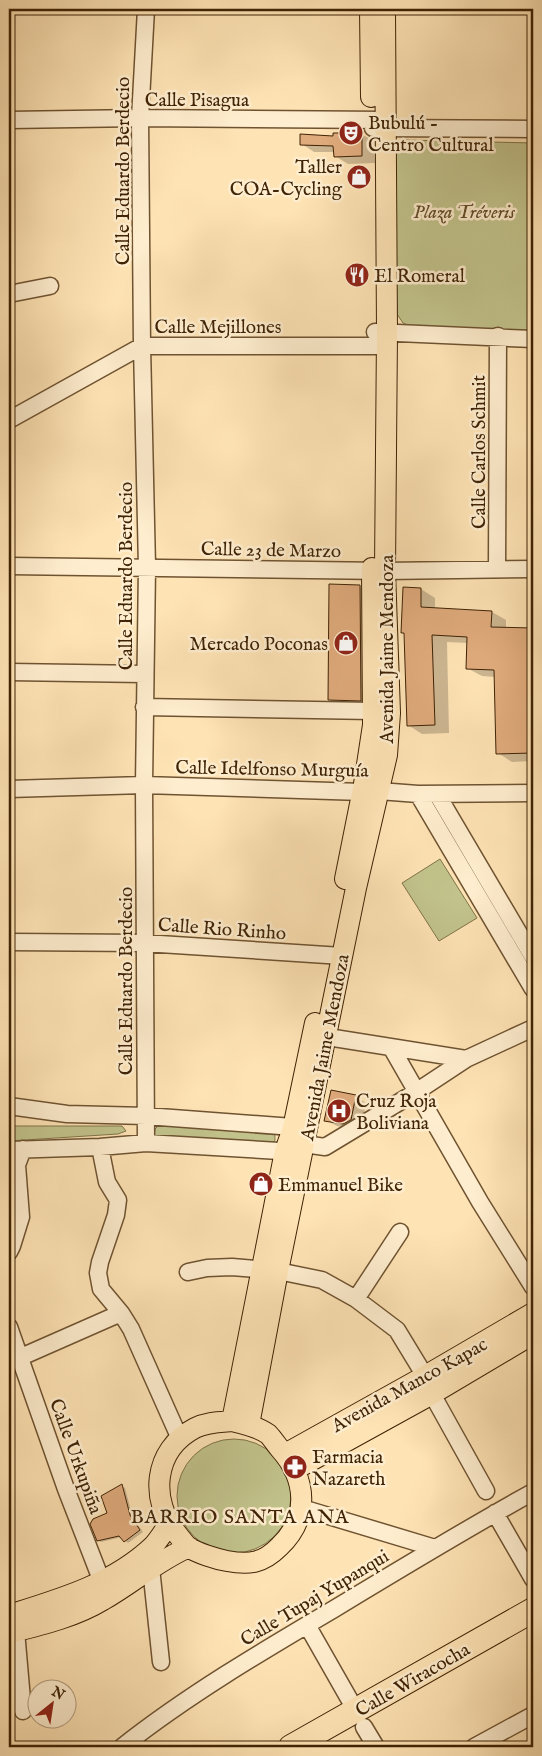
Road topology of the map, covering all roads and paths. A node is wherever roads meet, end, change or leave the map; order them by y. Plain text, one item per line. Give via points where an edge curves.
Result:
1 (146, 9) edge
2 (370, 9) edge
3 (385, 9) edge
4 (140, 118) junction
5 (9, 120) edge
6 (378, 124) junction
7 (533, 129) edge
8 (50, 286) dead end
9 (9, 294) edge
10 (498, 336) junction
11 (381, 339) junction
12 (533, 339) edge
13 (142, 346) junction
14 (9, 420) edge
15 (9, 566) edge
16 (147, 567) junction
17 (497, 569) junction
18 (533, 569) edge
19 (379, 571) junction
20 (9, 672) edge
21 (144, 674) junction
22 (144, 707) junction
23 (373, 711) junction
24 (144, 785) junction
25 (9, 789) edge
26 (371, 791) junction
27 (533, 793) edge
28 (418, 794) junction
29 (437, 794) junction
30 (9, 942) edge
31 (144, 943) junction
32 (336, 955) junction
33 (533, 957) edge
34 (533, 989) edge
35 (533, 1028) edge
36 (320, 1036) junction
37 (391, 1047) junction
38 (466, 1059) junction
39 (416, 1092) junction
40 (9, 1106) edge
41 (146, 1116) junction
42 (299, 1141) junction
43 (146, 1143) junction
44 (100, 1147) junction
45 (16, 1150) edge
46 (400, 1232) dead end
47 (9, 1252) edge
48 (270, 1270) junction
49 (188, 1272) dead end
50 (533, 1287) edge
51 (356, 1299) junction
52 (121, 1313) junction
53 (533, 1313) edge
54 (9, 1326) edge
55 (533, 1334) edge
56 (20, 1356) junction
57 (428, 1385) junction
58 (241, 1423) junction
59 (180, 1439) junction
60 (290, 1462) junction
61 (486, 1491) dead end
62 (533, 1492) edge
63 (302, 1508) junction
64 (495, 1513) junction
65 (169, 1524) junction
66 (189, 1547) junction
67 (435, 1548) junction
68 (151, 1568) junction
69 (533, 1579) edge
70 (103, 1591) junction
71 (533, 1610) edge
72 (11, 1624) edge
73 (307, 1625) junction
74 (161, 1662) dead end
75 (23, 1711) dead end
76 (533, 1715) edge
77 (360, 1719) junction
78 (481, 1743) edge
79 (122, 1747) edge
80 (291, 1747) edge
81 (376, 1747) edge
82 (504, 1747) edge

1 - 4 street, Calle Eduardo Berdecio
2 - 6 main road, Avenida Jaime Mendoza
3 - 6 main road, Avenida Jaime Mendoza
4 - 5 street, Calle Pisagua
4 - 6 street, Calle Pisagua
4 - 13 street, Calle Eduardo Berdecio
6 - 7 street, Calle Pisagua
6 - 11 main road, Avenida Jaime Mendoza
8 - 9 street
10 - 11 street, Calle Mejillones
10 - 12 street, Calle Mejillones
10 - 17 street, Calle Carlos Schmit
11 - 13 street, Calle Mejillones
11 - 19 main road, Avenida Jaime Mendoza
13 - 14 street, Calle Mejillones
13 - 16 street, Calle Eduardo Berdecio
15 - 16 street, Calle 23 de Marzo
16 - 19 street, Calle 23 de Marzo
16 - 21 street, Calle Eduardo Berdecio
17 - 18 street, Calle 23 de Marzo
17 - 19 street, Calle 23 de Marzo
19 - 23 main road, Avenida Jaime Mendoza
19 - 26 main road, Avenida Jaime Mendoza via 390,714 387,755
20 - 21 street
21 - 22 street, Calle Eduardo Berdecio
22 - 23 street
22 - 24 street, Calle Eduardo Berdecio
23 - 26 main road, Avenida Jaime Mendoza
24 - 25 street, Calle Idelfonso Murguía
24 - 26 street, Calle Idelfonso Murguía
24 - 31 street, Calle Eduardo Berdecio
26 - 28 street, Calle Idelfonso Murguía
26 - 32 main road, Avenida Jaime Mendoza
27 - 29 street, Calle Idelfonso Murguía
28 - 29 street, Calle Idelfonso Murguía
28 - 34 street
29 - 33 street
30 - 31 street, Calle Rio Rinho
31 - 32 street, Calle Rio Rinho
31 - 41 street, Calle Eduardo Berdecio
32 - 36 main road, Avenida Jaime Mendoza
35 - 38 street
36 - 37 street
36 - 42 main road, Avenida Jaime Mendoza
37 - 38 street
37 - 39 street
38 - 39 street
39 - 42 street via 325,1147
39 - 50 street
40 - 41 street via 67,1114
41 - 42 street
41 - 43 street, Calle Eduardo Berdecio
42 - 43 street
42 - 48 main road, Avenida Jaime Mendoza
43 - 44 street
44 - 45 street
44 - 52 street via 107,1182 118,1200 98,1273 101,1289
45 - 47 street via 20,1217
46 - 51 street
48 - 49 street via 232,1267
48 - 51 street via 322,1280
48 - 58 main road, Avenida Jaime Mendoza
51 - 57 street via 397,1330
52 - 56 street
52 - 59 street via 131,1328
53 - 57 main road, Avenida Manco Kapac
54 - 56 street, Calle Urkupiña
55 - 57 main road, Avenida Manco Kapac
56 - 70 street, Calle Urkupiña
57 - 60 main road, Avenida Manco Kapac
57 - 61 street
58 - 59 main road via 214,1422 196,1428
58 - 60 main road via 268,1434
59 - 65 main road via 164,1462 160,1476 159,1498
60 - 63 main road via 301,1487
62 - 64 street, Calle Tupaj Yupanqui
63 - 66 main road via 283,1544 269,1557 255,1562 216,1559
63 - 67 street
64 - 67 street, Calle Tupaj Yupanqui
64 - 69 street
65 - 66 main road
65 - 70 main road via 153,1545
66 - 68 main road
67 - 73 street, Calle Tupaj Yupanqui
68 - 70 main road
68 - 74 street
70 - 72 main road via 79,1613
71 - 77 highway, Calle Wiracocha
72 - 75 street
73 - 77 street
73 - 79 street, Calle Tupaj Yupanqui via 171,1710
76 - 78 street
77 - 80 highway, Calle Wiracocha
77 - 81 street
78 - 82 street

